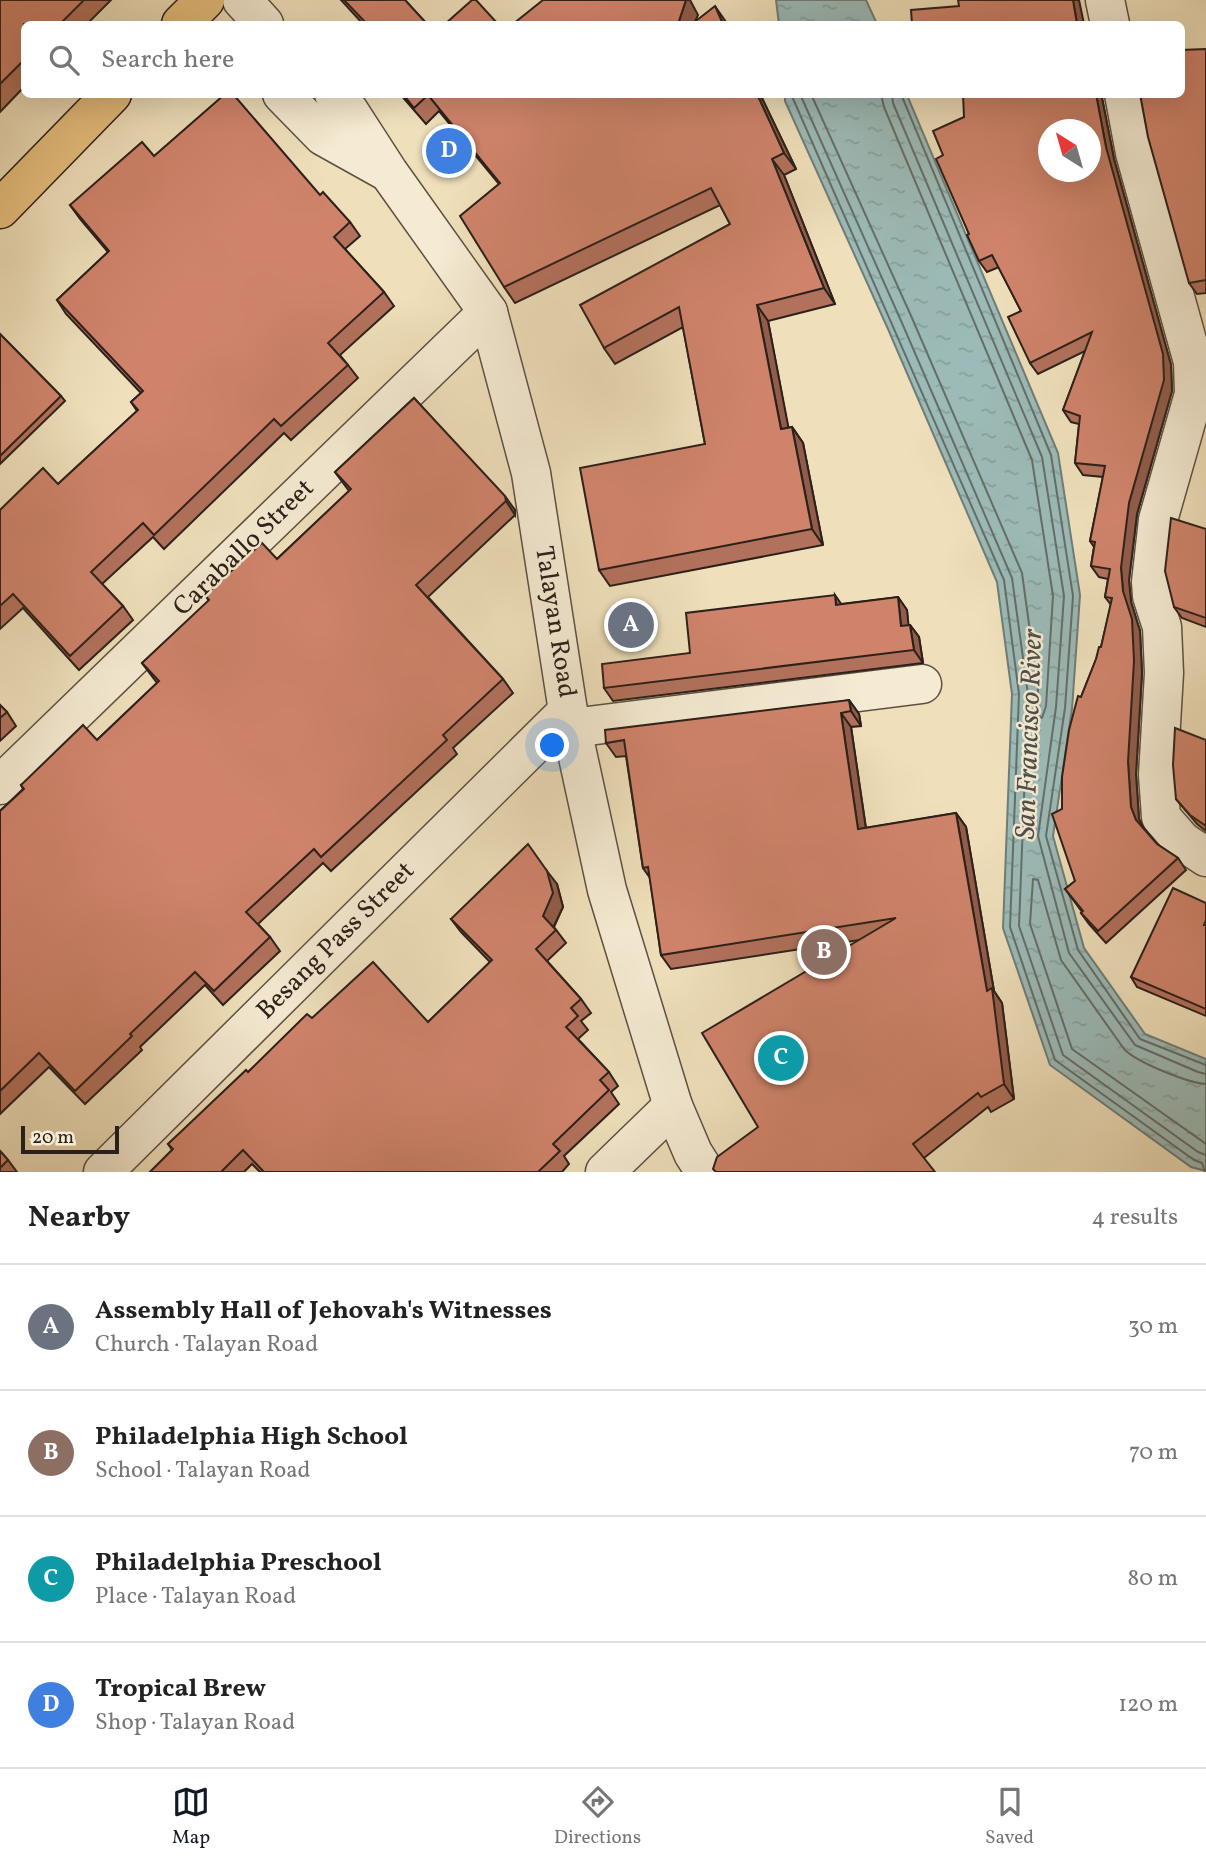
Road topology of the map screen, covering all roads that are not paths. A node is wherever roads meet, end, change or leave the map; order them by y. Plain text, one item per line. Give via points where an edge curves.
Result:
1 (242, 0) edge
2 (1105, 0) edge
3 (261, 21) edge
4 (1109, 21) edge
5 (108, 98) edge
6 (286, 98) edge
7 (338, 98) edge
8 (1125, 98) edge
9 (389, 173) junction
10 (0, 209) edge
11 (488, 312) junction
12 (922, 684) dead end
13 (570, 719) junction
14 (0, 785) edge
15 (1206, 857) edge
16 (673, 1106) junction
17 (103, 1172) edge
18 (605, 1172) edge
19 (705, 1172) edge

1 - 3 street
2 - 4 street
5 - 10 main road
6 - 9 street, Talayan Road via 323,136
7 - 9 street, Talayan Road
8 - 15 street via 1135,153 1193,362 1194,394 1158,520 1151,582 1161,627 1164,673 1158,775 1161,817 1182,841
9 - 11 street, Talayan Road
11 - 13 street, Talayan Road via 531,473
11 - 14 street, Caraballo Street
12 - 13 street
13 - 16 street, Talayan Road via 607,890
13 - 17 street, Besang Pass Street
16 - 18 street
16 - 19 street, Talayan Road

